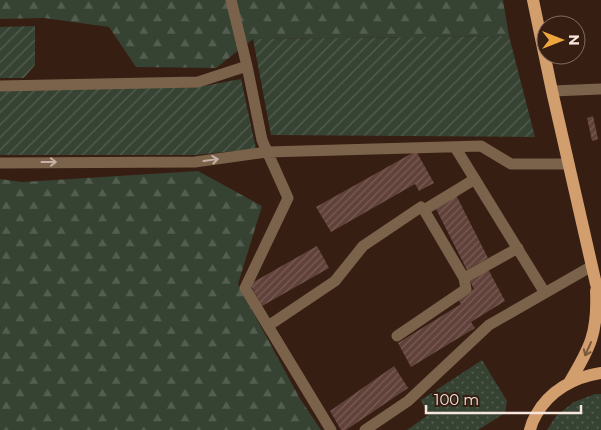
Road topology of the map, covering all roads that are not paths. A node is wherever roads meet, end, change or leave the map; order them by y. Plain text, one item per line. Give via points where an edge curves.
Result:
1 (231, 0) edge
2 (533, 0) edge
3 (247, 66) junction
4 (0, 86) edge
5 (601, 89) edge
6 (552, 91) junction
7 (456, 147) junction
8 (267, 152) junction
9 (0, 162) edge
10 (569, 164) junction
11 (475, 178) junction
12 (424, 210) junction
13 (518, 248) junction
14 (592, 266) junction
15 (464, 278) junction
16 (596, 284) junction
17 (546, 293) junction
18 (601, 300) edge
19 (268, 326) junction
20 (397, 336) dead end
21 (601, 373) edge
22 (569, 383) junction
23 (331, 430) edge
24 (365, 430) edge
25 (530, 430) edge

1 - 3 lane
2 - 6 main road
3 - 4 lane via 198,82
3 - 8 lane
5 - 6 lane
6 - 10 main road
7 - 8 lane
7 - 10 lane via 481,146 511,164
7 - 11 lane
9 -> 8 lane via 194,162
8 - 19 lane via 288,198 244,288
10 - 14 main road
11 - 12 lane
11 - 13 lane
12 - 15 lane
12 - 19 lane via 421,207 363,246 335,281
13 - 15 lane
13 - 17 lane
14 - 16 main road
14 - 17 lane
15 - 20 lane via 466,289
16 - 18 main road
16 -> 22 main road via 596,325 592,340
17 - 24 lane via 490,325 408,401
19 - 23 lane
21 - 22 main road
22 - 25 main road via 550,397 536,415

